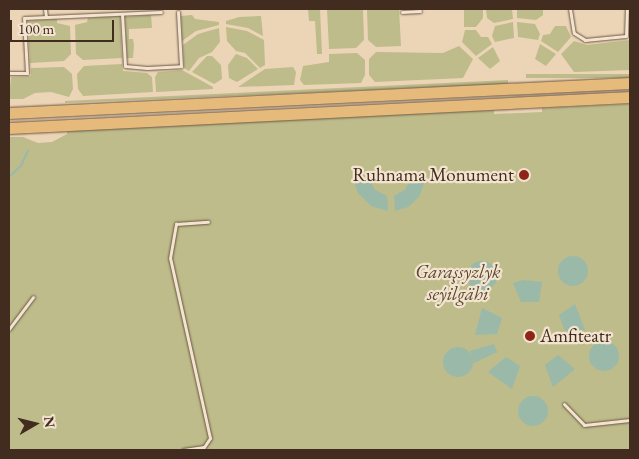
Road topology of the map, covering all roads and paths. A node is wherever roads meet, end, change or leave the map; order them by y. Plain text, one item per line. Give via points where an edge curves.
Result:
1 (45, 9) edge
2 (570, 9) edge
3 (627, 9) edge
4 (420, 11) dead end
5 (161, 12) dead end
6 (178, 12) dead end
7 (402, 12) dead end
8 (122, 14) junction
9 (46, 17) junction
10 (9, 73) edge
11 (630, 82) edge
12 (630, 97) edge
13 (9, 113) edge
14 (9, 128) edge
15 (208, 222) dead end
16 (33, 297) dead end
17 (9, 329) edge
18 (564, 404) dead end
19 (630, 420) edge
20 (183, 450) edge

1 - 9 lane
2 - 3 lane via 574,34 585,40 626,36
4 - 7 lane
5 - 8 lane
6 - 8 lane via 181,66 147,68 125,66
8 - 9 lane
9 - 10 lane via 24,18 27,72
11 - 13 main road
12 - 14 main road
15 - 20 lane via 176,224 170,258 210,438 204,447
16 - 17 lane
18 - 19 lane via 584,425

